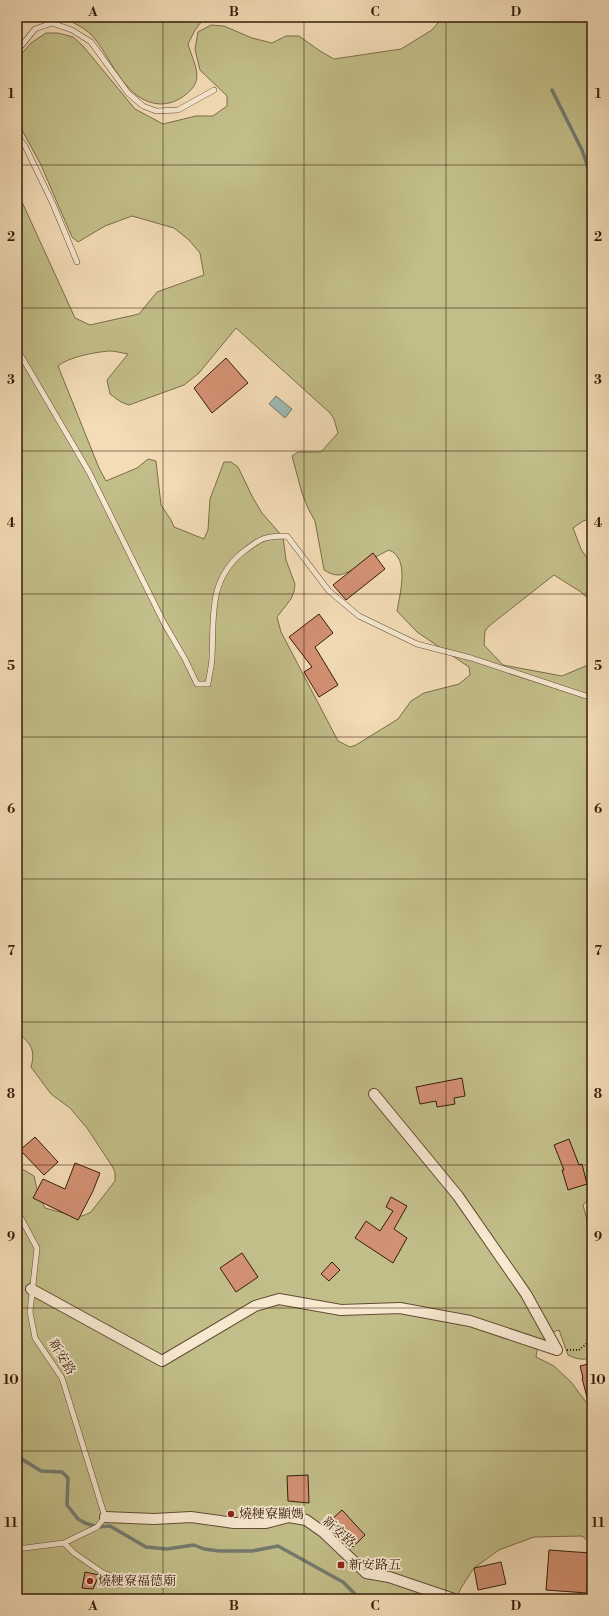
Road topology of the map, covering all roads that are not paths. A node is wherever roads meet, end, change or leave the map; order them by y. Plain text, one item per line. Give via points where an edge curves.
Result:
1 (17, 51) edge
2 (214, 90) dead end
3 (17, 136) edge
4 (77, 262) dead end
5 (17, 349) edge
6 (592, 698) edge
7 (374, 1094) dead end
8 (17, 1210) edge
9 (31, 1289) junction
10 (105, 1517) junction
11 (64, 1543) junction
12 (17, 1549) edge
13 (132, 1583) dead end
14 (454, 1599) edge

1 - 2 lane via 35,29 52,23 72,30 92,42 128,93 143,106 156,111 178,110
3 - 4 lane via 25,146 53,204
5 - 6 lane via 89,472 197,684 208,684 216,591 231,561 266,536 287,536 329,591 359,616 417,644 471,658
7 - 9 street via 458,1196 526,1294 557,1350 470,1321 408,1309 341,1310 279,1299 255,1306 162,1361
8 - 9 lane, 新安路 via 37,1248
9 - 10 lane, 新安路 via 30,1312 35,1338 62,1378
10 - 11 lane via 97,1527
10 - 14 street, 新安路 via 191,1517 234,1523 266,1523 289,1517 306,1520 323,1532 366,1573 389,1577
11 - 12 lane
11 - 13 lane via 103,1573

